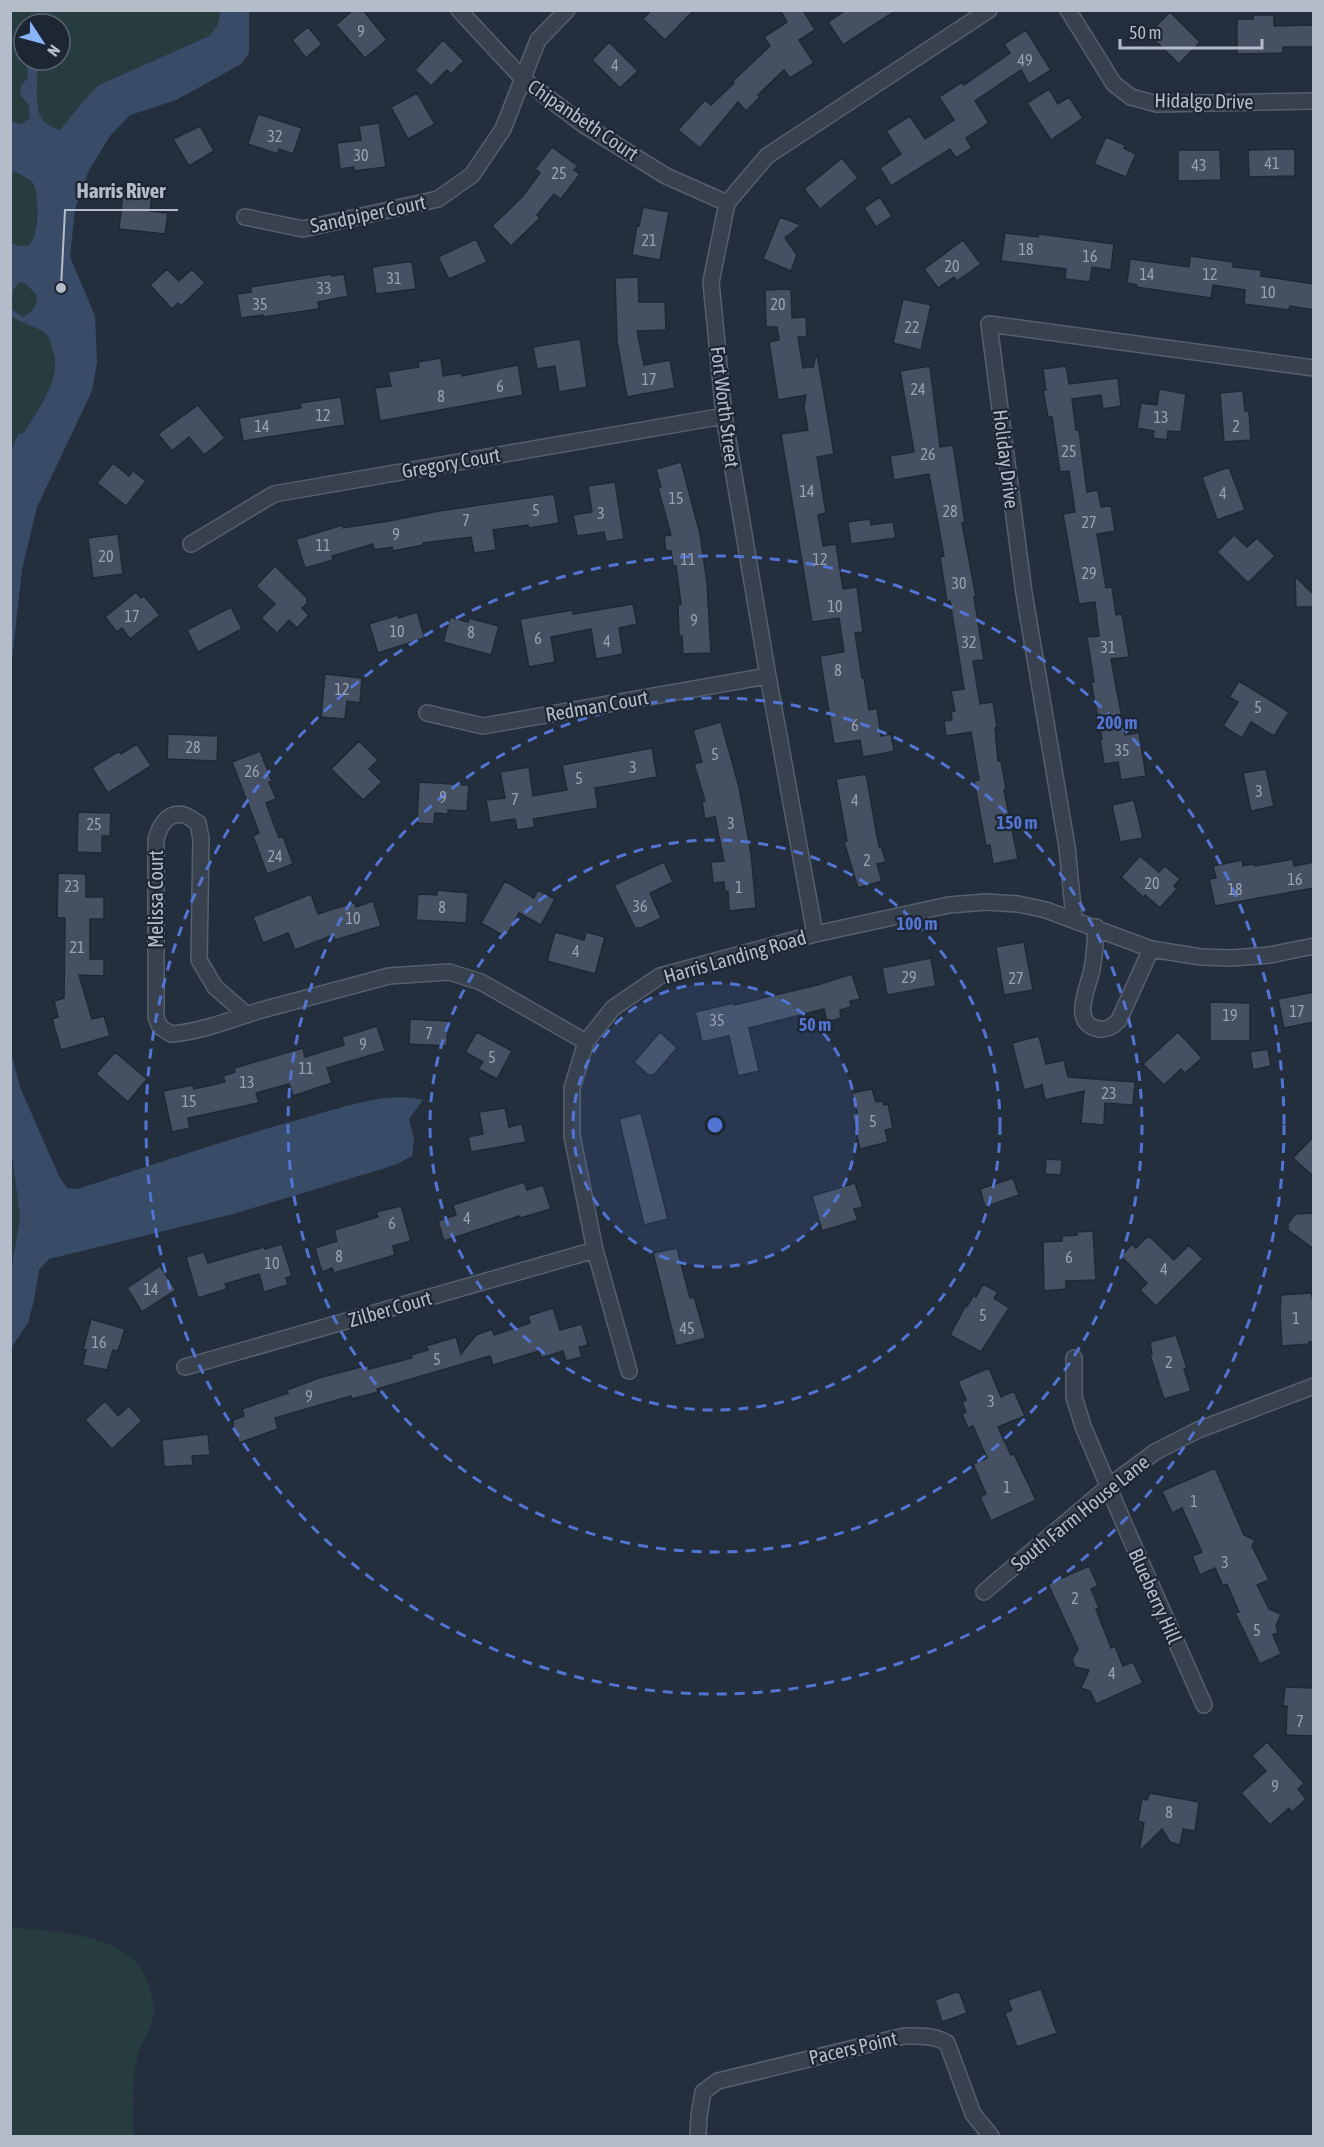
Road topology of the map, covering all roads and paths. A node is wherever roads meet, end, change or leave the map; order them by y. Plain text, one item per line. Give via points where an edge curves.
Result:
1 (459, 10) edge
2 (567, 10) edge
3 (989, 10) edge
4 (1068, 10) edge
5 (523, 80) junction
6 (1314, 101) edge
7 (727, 203) junction
8 (245, 217) dead end
9 (1314, 368) edge
10 (724, 416) junction
11 (191, 544) dead end
12 (768, 676) junction
13 (427, 713) dead end
14 (1074, 918) junction
15 (1096, 927) junction
16 (815, 934) junction
17 (1314, 946) edge
18 (1151, 949) junction
19 (247, 1015) junction
20 (586, 1042) junction
21 (595, 1250) junction
22 (1074, 1358) dead end
23 (185, 1367) dead end
24 (629, 1371) dead end
25 (1314, 1386) edge
26 (1109, 1486) junction
27 (984, 1592) dead end
28 (1204, 1705) dead end
29 (698, 2136) edge
30 (991, 2136) edge

1 - 5 street, Chipanbeth Court
2 - 5 street, Sandpiper Court via 538,40
3 - 7 street, Fort Worth Street via 767,156
4 - 6 street, Hidalgo Drive via 1114,84 1131,97 1157,104
5 - 7 street, Chipanbeth Court via 584,125 666,176
5 - 8 street, Sandpiper Court via 503,129 472,175 438,199 303,229
7 - 10 street, Fort Worth Street via 711,282
9 - 14 street, Holiday Drive via 989,324 1024,593 1067,847
10 - 11 street, Gregory Court via 274,494
10 - 12 street, Fort Worth Street
12 - 13 street, Redman Court via 483,726
12 - 16 street, Fort Worth Street
14 - 15 street, Harris Landing Road
14 - 16 street, Harris Landing Road via 1046,909 986,902 949,905
15 - 18 street, Harris Landing Road
15 - 18 street via 1094,961 1082,1011 1084,1019 1096,1028 1113,1026 1119,1020
16 - 20 street, Harris Landing Road via 660,976 613,1008
17 - 18 street, Harris Landing Road via 1232,958
19 - 19 street, Melissa Court via 171,1034 160,1027 156,1017 156,840 160,826 170,817 184,815 198,823 199,960 214,987
19 - 20 street, Melissa Court via 389,976 449,972 481,982
20 - 21 street, Harris Landing Road via 572,1089 572,1136
21 - 23 street, Zilber Court
21 - 24 street, Harris Landing Road
22 - 26 street, Blueberry Hill via 1074,1397
25 - 26 street, South Farm House Lane via 1198,1430 1155,1452
26 - 27 street, South Farm House Lane
26 - 28 street, Blueberry Hill
29 - 30 street, Pacers Point via 704,2092 718,2080 904,2036 923,2036 946,2043 973,2114

